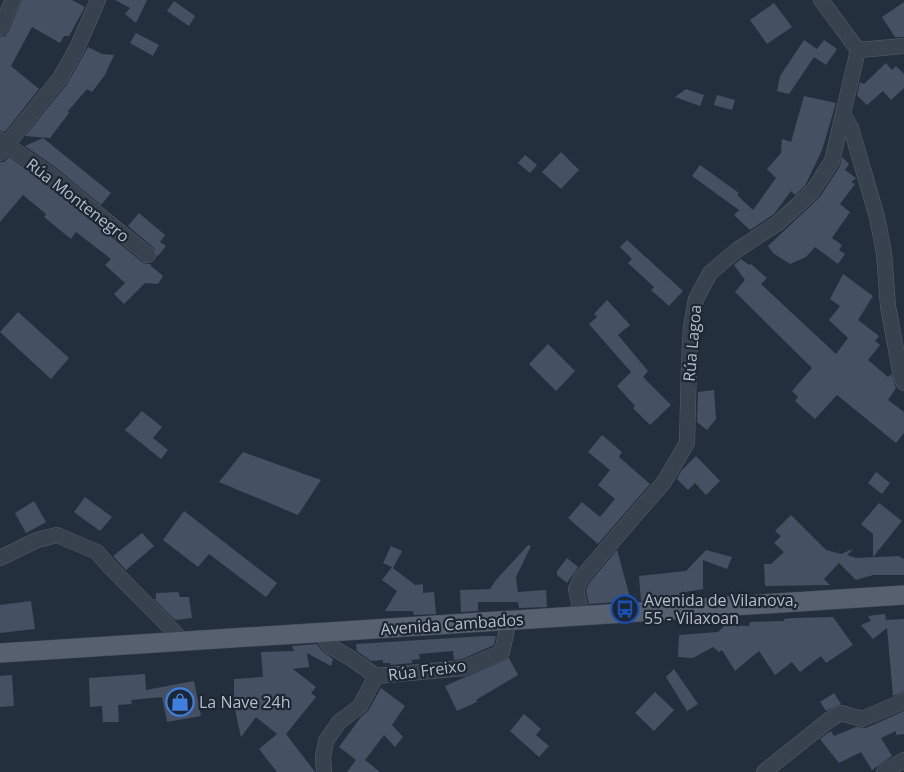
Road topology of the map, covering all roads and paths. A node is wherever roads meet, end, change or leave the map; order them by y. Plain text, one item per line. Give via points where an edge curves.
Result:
1 (13, 0) edge
2 (98, 0) edge
3 (821, 0) edge
4 (0, 28) edge
5 (904, 46) edge
6 (858, 50) junction
7 (844, 114) junction
8 (3, 146) edge
9 (148, 255) dead end
10 (903, 379) edge
11 (0, 558) edge
12 (904, 596) edge
13 (582, 616) junction
14 (509, 620) junction
15 (320, 632) junction
16 (183, 642) junction
17 (0, 653) edge
18 (376, 676) junction
19 (904, 701) edge
20 (904, 760) edge
21 (324, 772) edge
22 (764, 772) edge
23 (884, 772) edge

1 - 4 street
2 - 8 street via 60,78
3 - 6 street
5 - 6 street
6 - 7 street, Rúa Lagoa
7 - 10 street via 877,217 884,253 888,306
7 - 13 street, Rúa Lagoa via 832,161 812,192 778,223 736,250 710,273 696,299 691,327 687,443 664,482 582,578 576,589
8 - 9 street, Rúa Montenegro via 49,174
11 - 16 street via 37,540 57,535 98,552
12 - 13 main road, Avenida Cambados
13 - 14 main road, Avenida Cambados
14 - 15 main road, Avenida Cambados
14 - 18 street, Rúa Freixo via 502,652 464,668
15 - 16 main road, Avenida Cambados
15 - 18 street, Rúa Freixo via 330,646
16 - 17 main road, Avenida Cambados
18 - 21 street, Rúa Freixo via 360,706 339,722 326,741
19 - 22 street via 862,720 841,713
20 - 23 street

